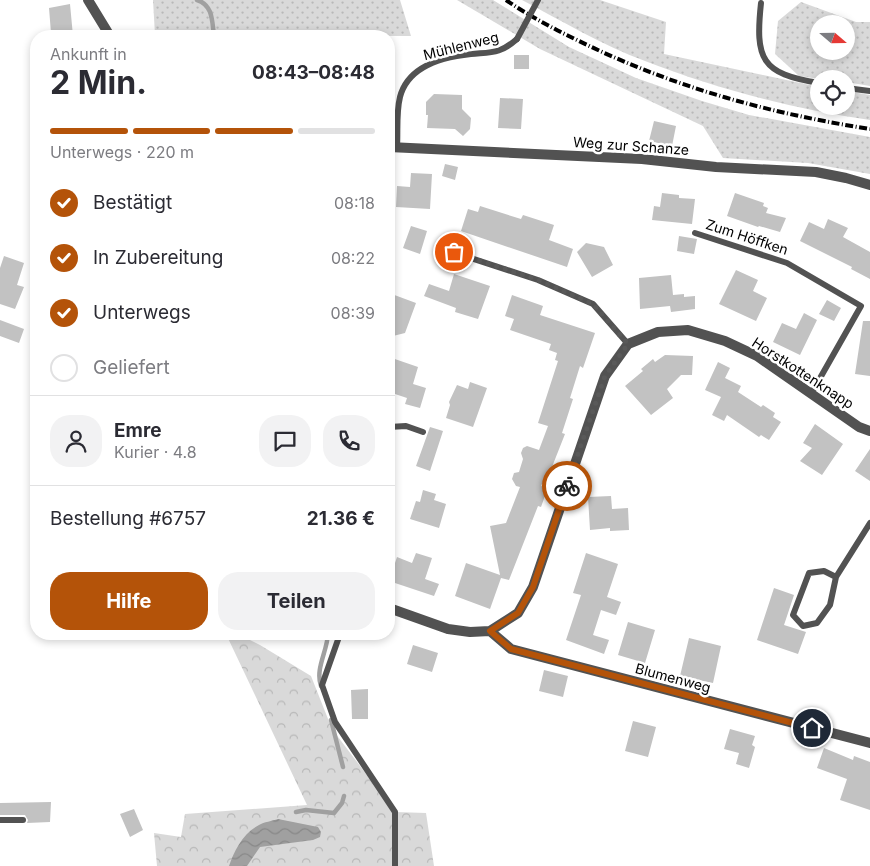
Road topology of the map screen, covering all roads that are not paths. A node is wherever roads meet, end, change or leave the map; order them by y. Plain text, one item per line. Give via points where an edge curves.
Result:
1 (88, 0) edge
2 (538, 0) edge
3 (761, 3) dead end
4 (106, 30) edge
5 (810, 82) edge
6 (855, 89) edge
7 (870, 91) edge
8 (395, 133) edge
9 (395, 147) edge
10 (870, 185) edge
11 (694, 233) dead end
12 (437, 247) dead end
13 (628, 344) junction
14 (811, 394) junction
15 (395, 427) edge
16 (870, 431) edge
17 (423, 432) dead end
18 (870, 523) edge
19 (836, 576) junction
20 (395, 610) edge
21 (490, 631) junction
22 (338, 640) edge
23 (870, 743) edge
24 (0, 820) edge
25 (23, 820) dead end
26 (395, 866) edge

1 - 4 street
2 - 8 lane, Mühlenweg, bridge via 517,39 506,48 437,62 411,75 400,99
3 - 5 lane via 758,30 759,48 764,60 771,68 797,80
6 - 7 lane
9 - 10 street, Weg zur Schanze via 642,159 816,172
11 - 14 lane, Zum Höffken via 787,262 861,306
12 - 13 lane via 538,280 593,304
13 - 14 street, Horstkottenknapp via 658,332 688,330 726,341 757,356
13 - 21 street via 605,376 533,587 518,613
14 - 16 street, Horstkottenknapp
15 - 17 lane via 406,426
18 - 19 lane
19 - 19 lane via 830,605 817,623 803,626 793,615 809,573 824,571
20 - 21 street via 448,629
21 - 23 street, Blumenweg via 511,649
22 - 26 lane via 322,685 335,722 395,812
24 - 25 lane

